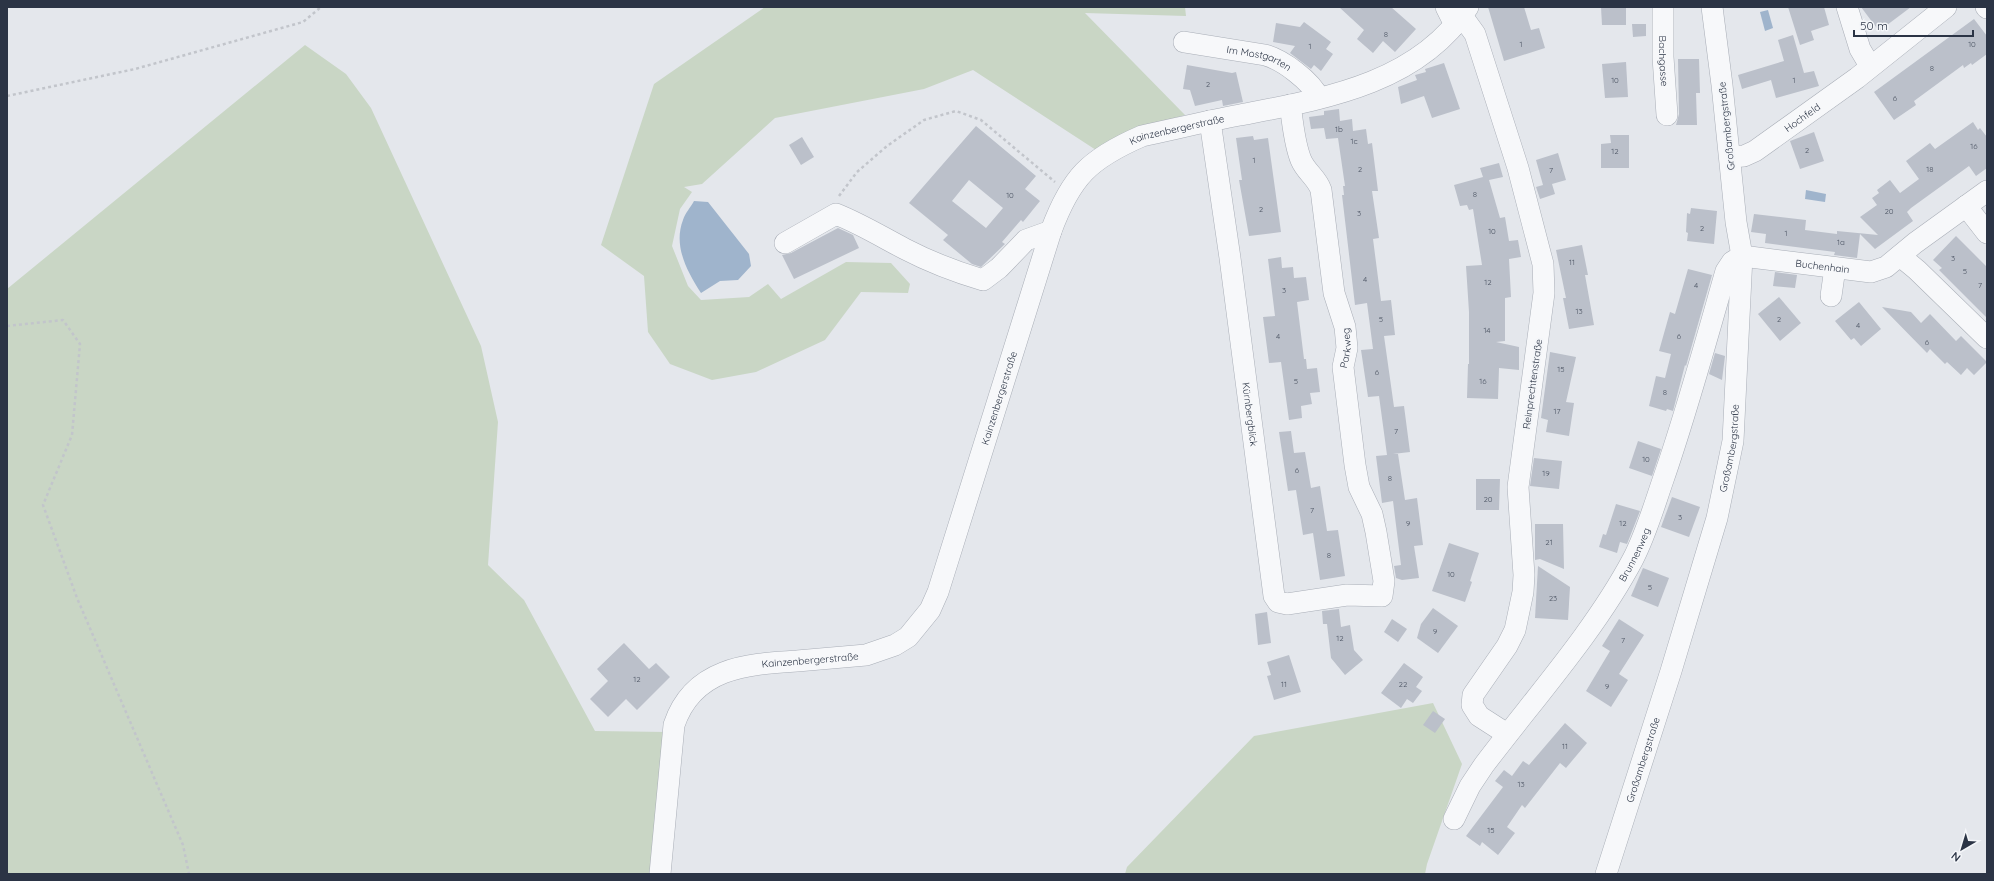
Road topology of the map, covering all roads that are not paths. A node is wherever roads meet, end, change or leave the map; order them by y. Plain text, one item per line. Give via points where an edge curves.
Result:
1 (1663, 7) edge
2 (1712, 7) edge
3 (1847, 7) edge
4 (1946, 7) edge
5 (1458, 14) edge
6 (1184, 42) dead end
7 (1870, 66) junction
8 (1319, 98) junction
9 (1290, 105) junction
10 (1667, 115) dead end
11 (1210, 121) junction
12 (1730, 157) junction
13 (1987, 191) edge
14 (1966, 206) junction
15 (1051, 231) junction
16 (1987, 233) edge
17 (785, 243) dead end
18 (1742, 256) junction
19 (1900, 256) junction
20 (1835, 268) junction
21 (1831, 296) dead end
22 (1987, 338) edge
23 (1382, 596) joint
24 (1507, 734) junction
25 (1454, 819) dead end
26 (660, 874) edge
27 (1606, 874) edge

1 - 10 street, Bachgasse
2 - 12 street, Großambergstraße
3 - 7 street via 1860,49
4 - 7 street, Hochfeld
5 - 8 street, Kainzenbergerstraße via 1431,48 1401,69 1344,93
5 - 24 street, Reinprechtenstraße via 1475,34 1518,168 1543,264 1544,293 1518,487 1523,592 1515,630 1473,695 1472,705 1478,716
6 - 8 street, Im Mostgarten via 1275,58 1308,82
7 - 12 street, Hochfeld via 1755,151 1744,156
8 - 9 street, Kainzenbergerstraße
9 - 11 street, Kainzenbergerstraße
9 - 23 street, Parkweg via 1301,159 1321,190 1334,293 1345,327 1347,348 1343,367 1355,464 1359,487 1372,514 1376,532 1384,581
11 - 15 street, Kainzenbergerstraße via 1142,136 1098,159 1067,192
11 - 23 street, Kürnbergblick via 1274,596 1278,602 1287,604 1347,595
12 - 18 street, Großambergstraße
13 - 14 street, Buchenhain
14 - 16 street
14 - 19 street, Buchenhain
15 - 17 street via 1026,240 1000,268 983,280 955,271 860,223 836,214
15 - 26 street, Kainzenbergerstraße via 953,547 930,610 908,637 882,651 866,655 740,667 712,677 693,693 682,705 674,725
18 - 20 street, Buchenhain
18 - 24 street, Brunnenweg via 1732,262 1726,271 1680,431 1634,558 1617,588
18 - 27 street, Großambergstraße via 1733,441 1717,518
19 - 20 street, Buchenhain via 1886,267 1871,272
19 - 22 street
20 - 21 street
24 - 25 street, Brunnenweg via 1477,776

